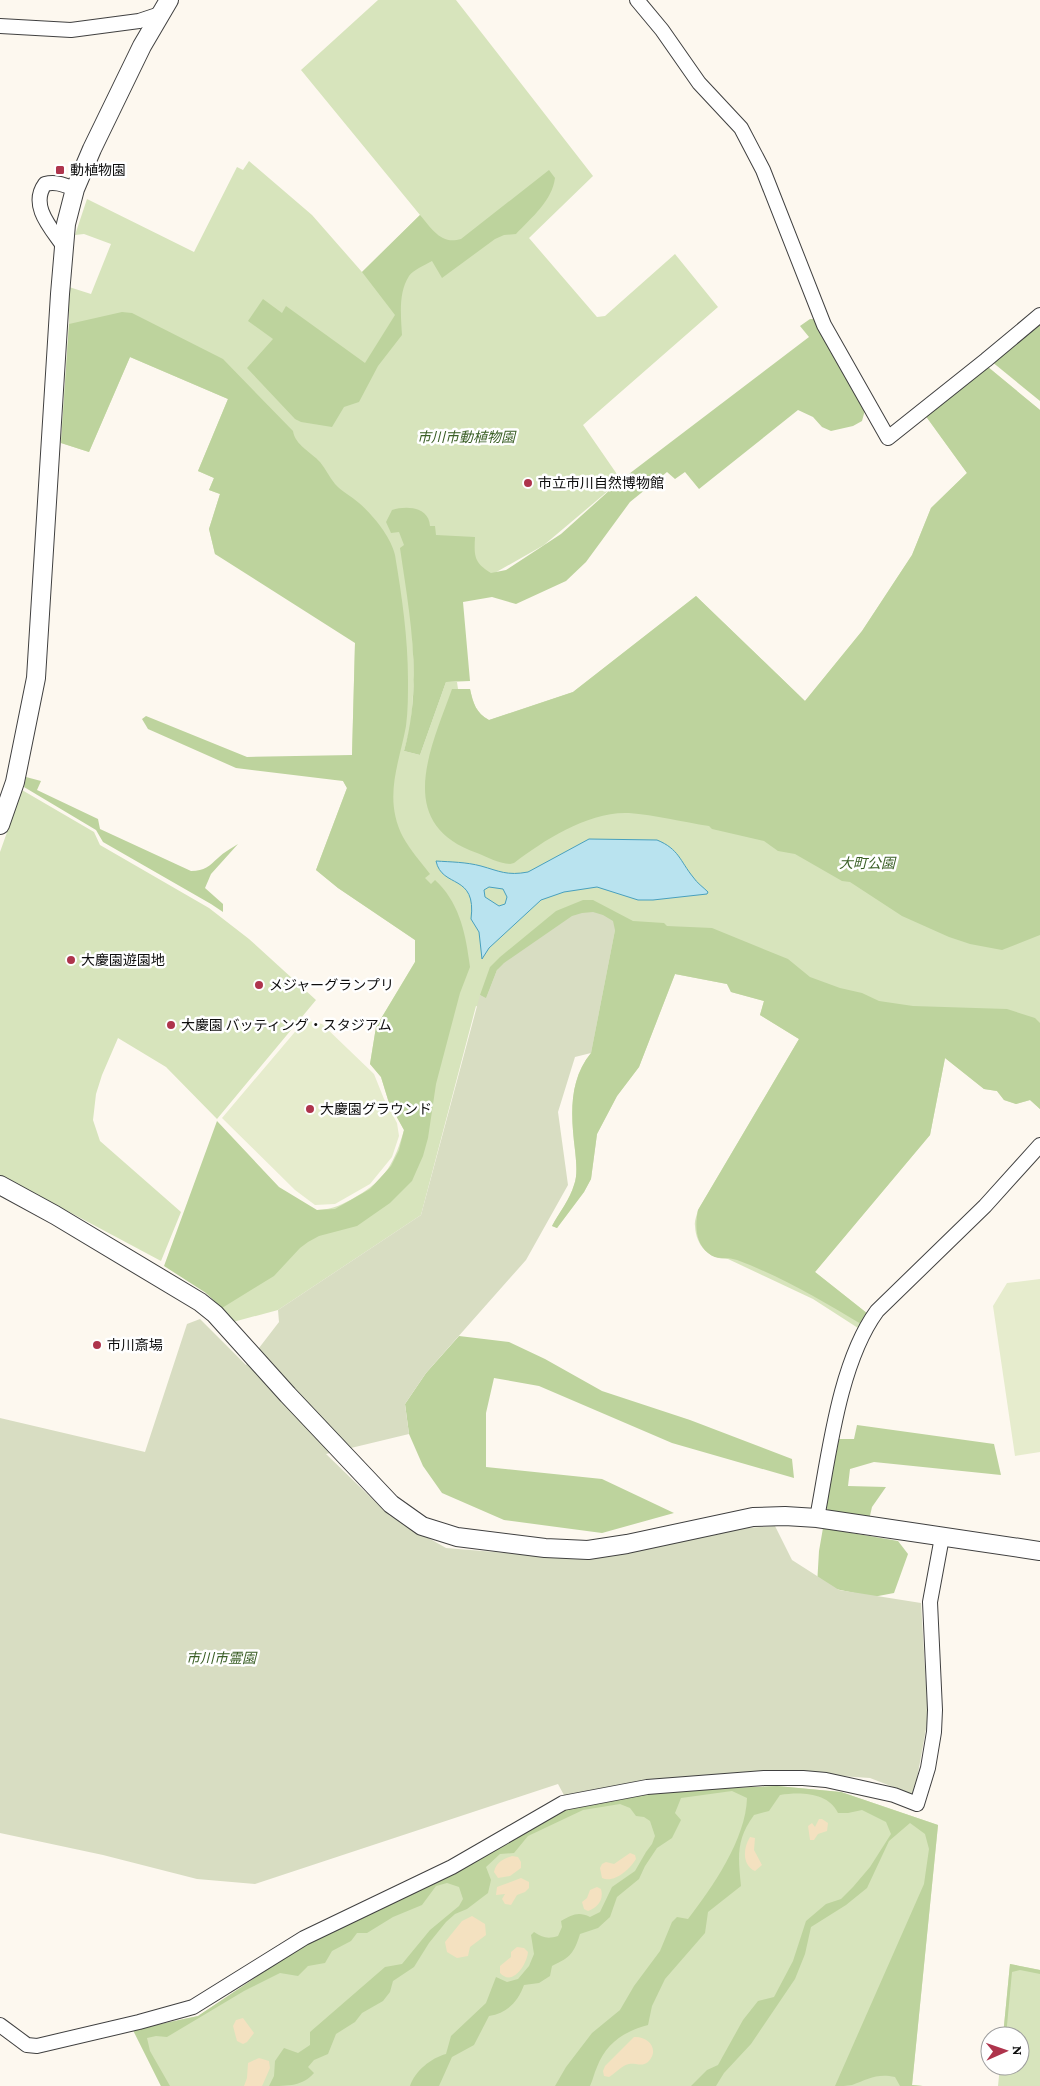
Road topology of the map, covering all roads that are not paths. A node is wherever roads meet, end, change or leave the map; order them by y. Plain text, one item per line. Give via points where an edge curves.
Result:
1 (637, 0) edge
2 (164, 7) edge
3 (0, 26) edge
4 (75, 189) junction
5 (64, 247) junction
6 (1040, 315) edge
7 (0, 825) edge
8 (1040, 1145) edge
9 (0, 1185) edge
10 (817, 1518) junction
11 (942, 1537) junction
12 (1040, 1551) edge
13 (0, 2025) edge

1 - 6 street via 699,83 740,128 763,170 824,324 888,438
2 - 3 street via 139,21 71,30
2 - 4 street via 121,89
4 - 5 street
4 - 5 street via 59,183 45,184 38,197 40,211
5 - 7 street via 36,678 15,782
8 - 10 street via 985,1206 867,1324 856,1348 840,1402
9 - 10 street via 200,1302 222,1321 392,1504 422,1526 457,1537 588,1550 753,1517
10 - 11 street
11 - 12 street
11 - 13 street via 930,1602 934,1732 917,1804 894,1795 803,1778 647,1787 563,1803 452,1867 304,1938 193,2007 37,2046 27,2046

